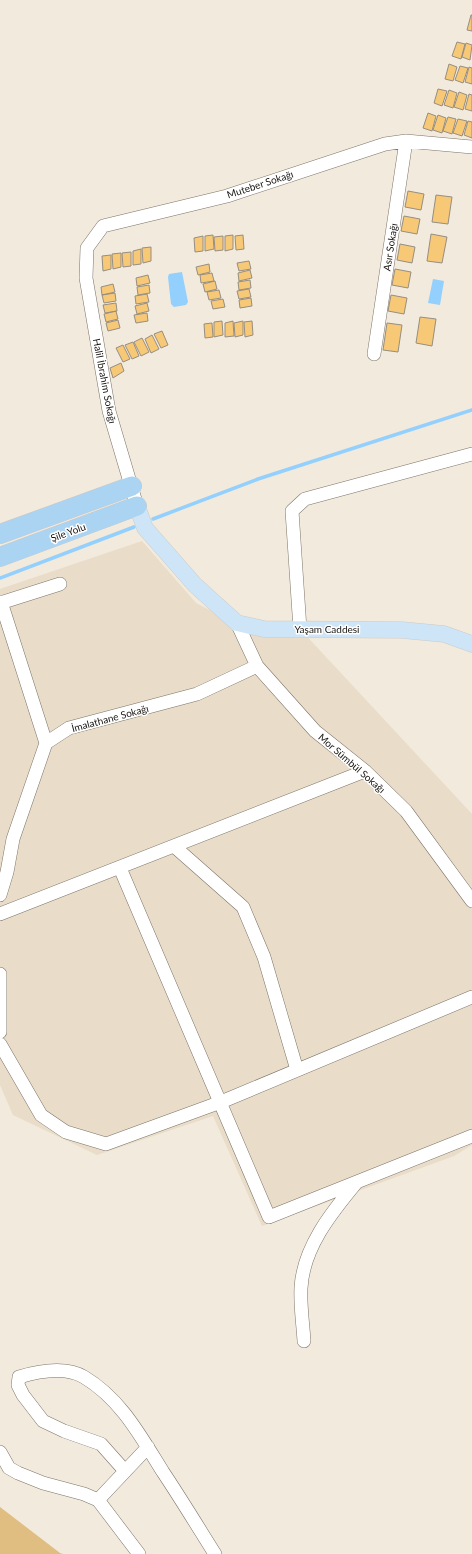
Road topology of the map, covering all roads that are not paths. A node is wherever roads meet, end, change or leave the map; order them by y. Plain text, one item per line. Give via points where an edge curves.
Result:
1 (406, 141) junction
2 (472, 147) edge
3 (86, 278) joint
4 (374, 354) dead end
5 (472, 454) edge
6 (132, 486) junction
7 (136, 506) junction
8 (0, 534) edge
9 (0, 557) edge
10 (60, 584) dead end
11 (1, 603) edge
12 (237, 623) junction
13 (300, 629) junction
14 (472, 644) edge
15 (257, 666) junction
16 (46, 743) junction
17 (365, 771) junction
18 (175, 847) junction
19 (0, 855) edge
20 (120, 868) junction
21 (6, 875) junction
22 (0, 895) edge
23 (472, 901) edge
24 (0, 914) edge
25 (0, 974) edge
26 (472, 997) edge
27 (0, 1032) edge
28 (0, 1044) edge
29 (297, 1070) junction
30 (221, 1102) junction
31 (472, 1136) edge
32 (357, 1182) junction
33 (304, 1341) dead end
34 (148, 1447) junction
35 (0, 1452) edge
36 (125, 1471) junction
37 (98, 1500) junction
38 (139, 1554) edge
39 (215, 1554) edge

1 - 2 street, Muteber Sokağı
1 - 3 street, Muteber Sokağı via 361,151 227,196 103,226 87,248
1 - 4 street, Asır Sokağı
3 - 6 street, Halil İbrahim Sokağı via 109,411
5 - 13 street via 305,499 292,511
6 - 7 street, Halil İbrahim Sokağı
6 - 8 highway
7 - 9 highway, Şile Yolu
7 - 12 main road, Yaşam Caddesi via 145,528 195,585
10 - 11 street
11 - 16 street
12 - 13 main road, Yaşam Caddesi via 264,629
12 - 15 street, Mor Sümbül Sokağı
13 - 14 main road, Yaşam Caddesi via 402,630 444,634
15 - 16 street, İmalathane Sokağı via 197,694 69,728
15 - 17 street, Mor Sümbül Sokağı via 315,731
16 - 21 street via 13,839
17 - 18 street
17 - 23 street, Mor Sümbül Sokağı via 406,811
18 - 20 street
18 - 29 street via 242,907 264,957
19 - 21 street
20 - 24 street
20 - 30 street
21 - 22 street
25 - 27 street
26 - 29 street
28 - 30 street via 41,1115 66,1132 106,1144
29 - 30 street
30 - 32 street via 269,1217
31 - 32 street
32 - 33 street via 336,1208 306,1260 300,1288
34 - 36 street
34 - 36 street via 129,1417 104,1392 83,1376 61,1370 33,1372 19,1377 18,1385 23,1395 44,1421 101,1444
34 - 39 street
35 - 37 street via 9,1468 18,1473
36 - 37 street
37 - 38 street

